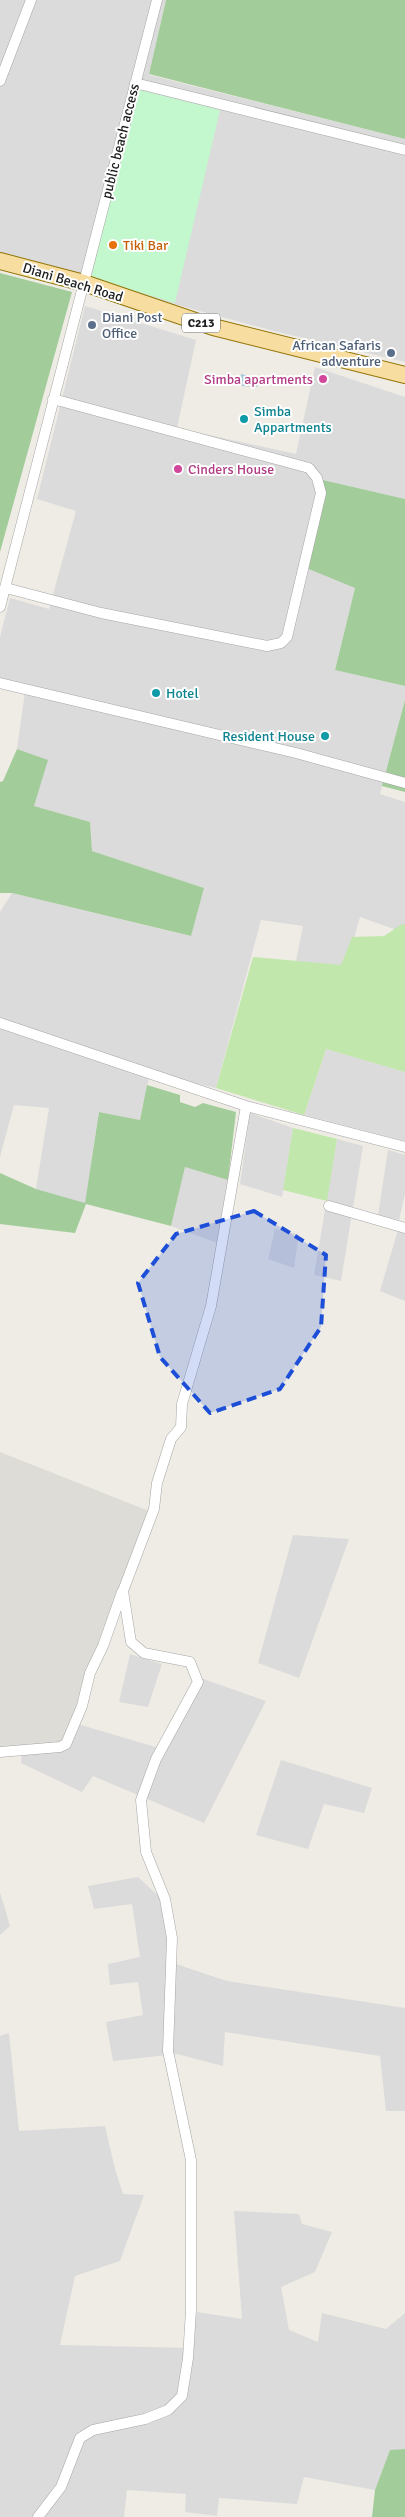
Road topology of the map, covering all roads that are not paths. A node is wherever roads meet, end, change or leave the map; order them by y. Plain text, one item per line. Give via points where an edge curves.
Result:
1 (31, 0) edge
2 (158, 0) edge
3 (0, 81) edge
4 (134, 83) junction
5 (405, 150) edge
6 (0, 261) edge
7 (84, 283) junction
8 (405, 375) edge
9 (53, 399) junction
10 (6, 588) junction
11 (0, 607) edge
12 (0, 682) edge
13 (405, 783) edge
14 (0, 1023) edge
15 (246, 1106) junction
16 (405, 1148) edge
17 (329, 1206) dead end
18 (405, 1228) edge
19 (123, 1591) junction
20 (0, 1752) edge
21 (38, 2517) edge

1 - 3 street
2 - 4 street, public beach access
4 - 5 street
4 - 7 street, public beach access
6 - 7 main road, Diani Beach Road / C213
7 - 8 main road, Diani Beach Road / C213 via 213,327
7 - 9 street, public beach access
9 - 10 street, public beach access
9 - 10 street via 309,468 317,478 321,493 288,637 280,644 268,646 101,613
10 - 11 street, public beach access
12 - 13 street
14 - 15 street
15 - 16 street
15 - 19 street via 211,1306 182,1404 181,1427 171,1439 157,1482 154,1509
17 - 18 street
19 - 20 street via 66,1744
19 - 21 street via 131,1642 144,1653 190,1662 198,1682 156,1759 141,1800 146,1852 165,1899 172,1938 168,2051 191,2160 188,2358 182,2396 168,2410 145,2419 93,2430 80,2438 61,2487

